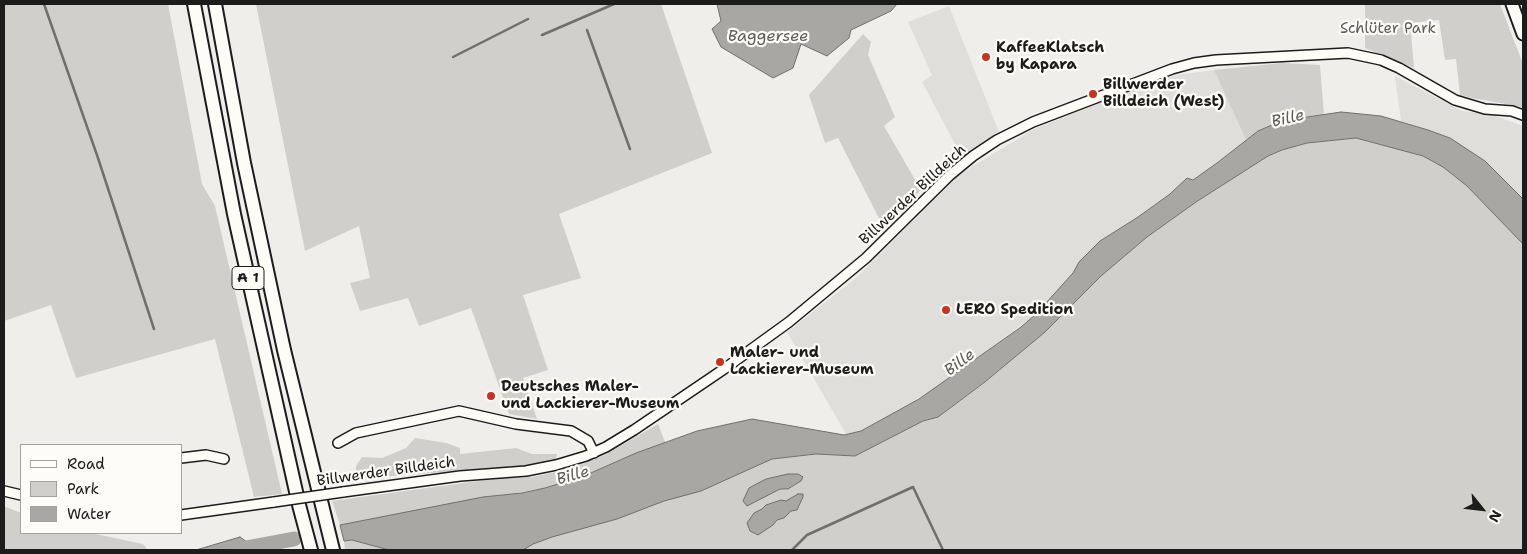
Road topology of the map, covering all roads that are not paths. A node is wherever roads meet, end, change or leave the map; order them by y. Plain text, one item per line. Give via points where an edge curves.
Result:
1 (194, 4) edge
2 (215, 4) edge
3 (1512, 4) edge
4 (1523, 34) edge
5 (1523, 115) edge
6 (338, 443) dead end
7 (594, 453) junction
8 (182, 458) edge
9 (224, 459) dead end
10 (4, 491) edge
11 (20, 494) edge
12 (182, 515) edge
13 (311, 550) edge
14 (333, 550) edge

1 - 13 highway, A 1 via 234,214
2 - 14 highway, A 1 via 244,163 282,341
3 - 4 main road
5 - 7 street, Billwerder Billdeich via 1455,100 1399,68 1361,54 1216,60 1172,69 1033,122 996,140 950,174 866,258 789,322 634,430
6 - 7 street via 356,433 459,411 516,424 571,430 588,441
7 - 12 street, Billwerder Billdeich, bridge via 556,466 526,471 460,476
8 - 9 street via 206,456
10 - 11 street

